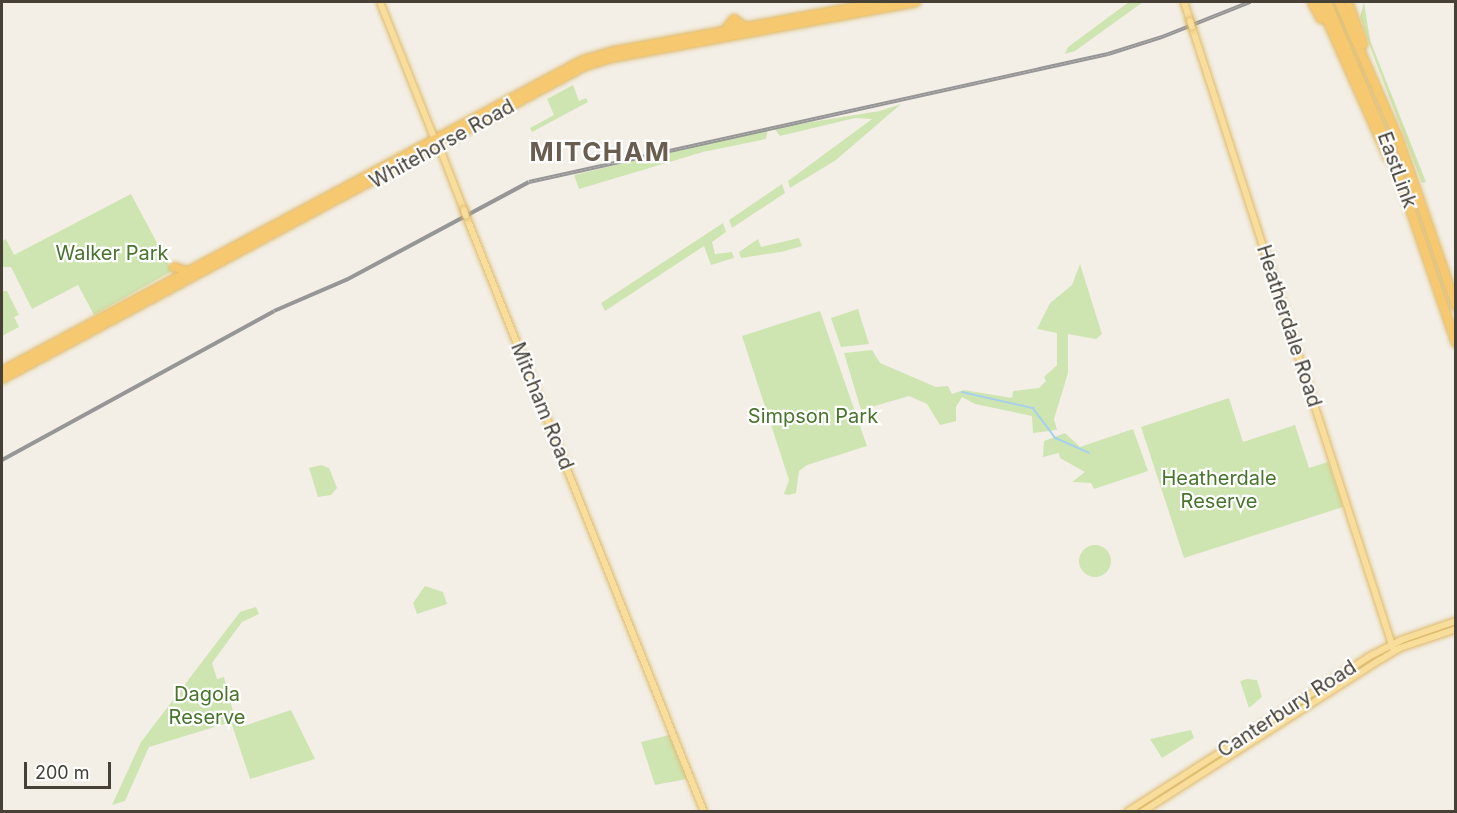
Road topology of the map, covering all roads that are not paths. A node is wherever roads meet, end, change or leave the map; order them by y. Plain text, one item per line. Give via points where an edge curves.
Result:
1 (380, 2) edge
2 (882, 2) edge
3 (916, 2) edge
4 (1184, 2) edge
5 (1312, 2) edge
6 (1319, 2) edge
7 (1327, 2) edge
8 (1342, 3) edge
9 (1350, 75) junction
10 (533, 91) junction
11 (432, 131) junction
12 (423, 147) junction
13 (438, 147) junction
14 (1408, 201) junction
15 (174, 267) dead end
16 (189, 272) junction
17 (139, 302) junction
18 (1455, 306) edge
19 (1455, 343) edge
20 (50, 350) junction
21 (2, 371) edge
22 (2, 379) edge
23 (1455, 621) edge
24 (1455, 629) edge
25 (1388, 632) junction
26 (1401, 640) junction
27 (1393, 648) junction
28 (704, 812) edge
29 (1127, 812) edge
30 (1142, 812) edge

1 - 11 main road, Mitcham Road
2 - 10 highway, Whitehorse Road via 745,27 734,19 724,31 597,55
3 - 10 highway, Whitehorse Road via 606,59
4 - 25 main road, Heatherdale Road
5 - 9 highway
6 - 9 highway
7 - 14 highway, EastLink via 1371,100
8 - 18 highway, EastLink via 1375,82
9 - 14 highway
10 - 13 highway, Whitehorse Road
10 - 13 highway, Whitehorse Road
11 - 12 main road
11 - 13 main road, Mitcham Road
12 - 13 highway, Whitehorse Road
12 - 16 highway, Whitehorse Road
13 - 17 highway, Whitehorse Road
13 - 28 main road, Mitcham Road
14 - 19 highway, EastLink
15 - 16 highway
16 - 17 highway, Whitehorse Road
17 - 20 highway, Whitehorse Road
20 - 21 highway, Whitehorse Road
20 - 22 highway, Whitehorse Road
23 - 26 main road, Canterbury Road
24 - 27 main road, Canterbury Road
25 - 26 main road
25 - 27 main road, Heatherdale Road
26 - 27 main road, Canterbury Road
27 - 29 main road, Canterbury Road
27 - 30 main road, Canterbury Road

